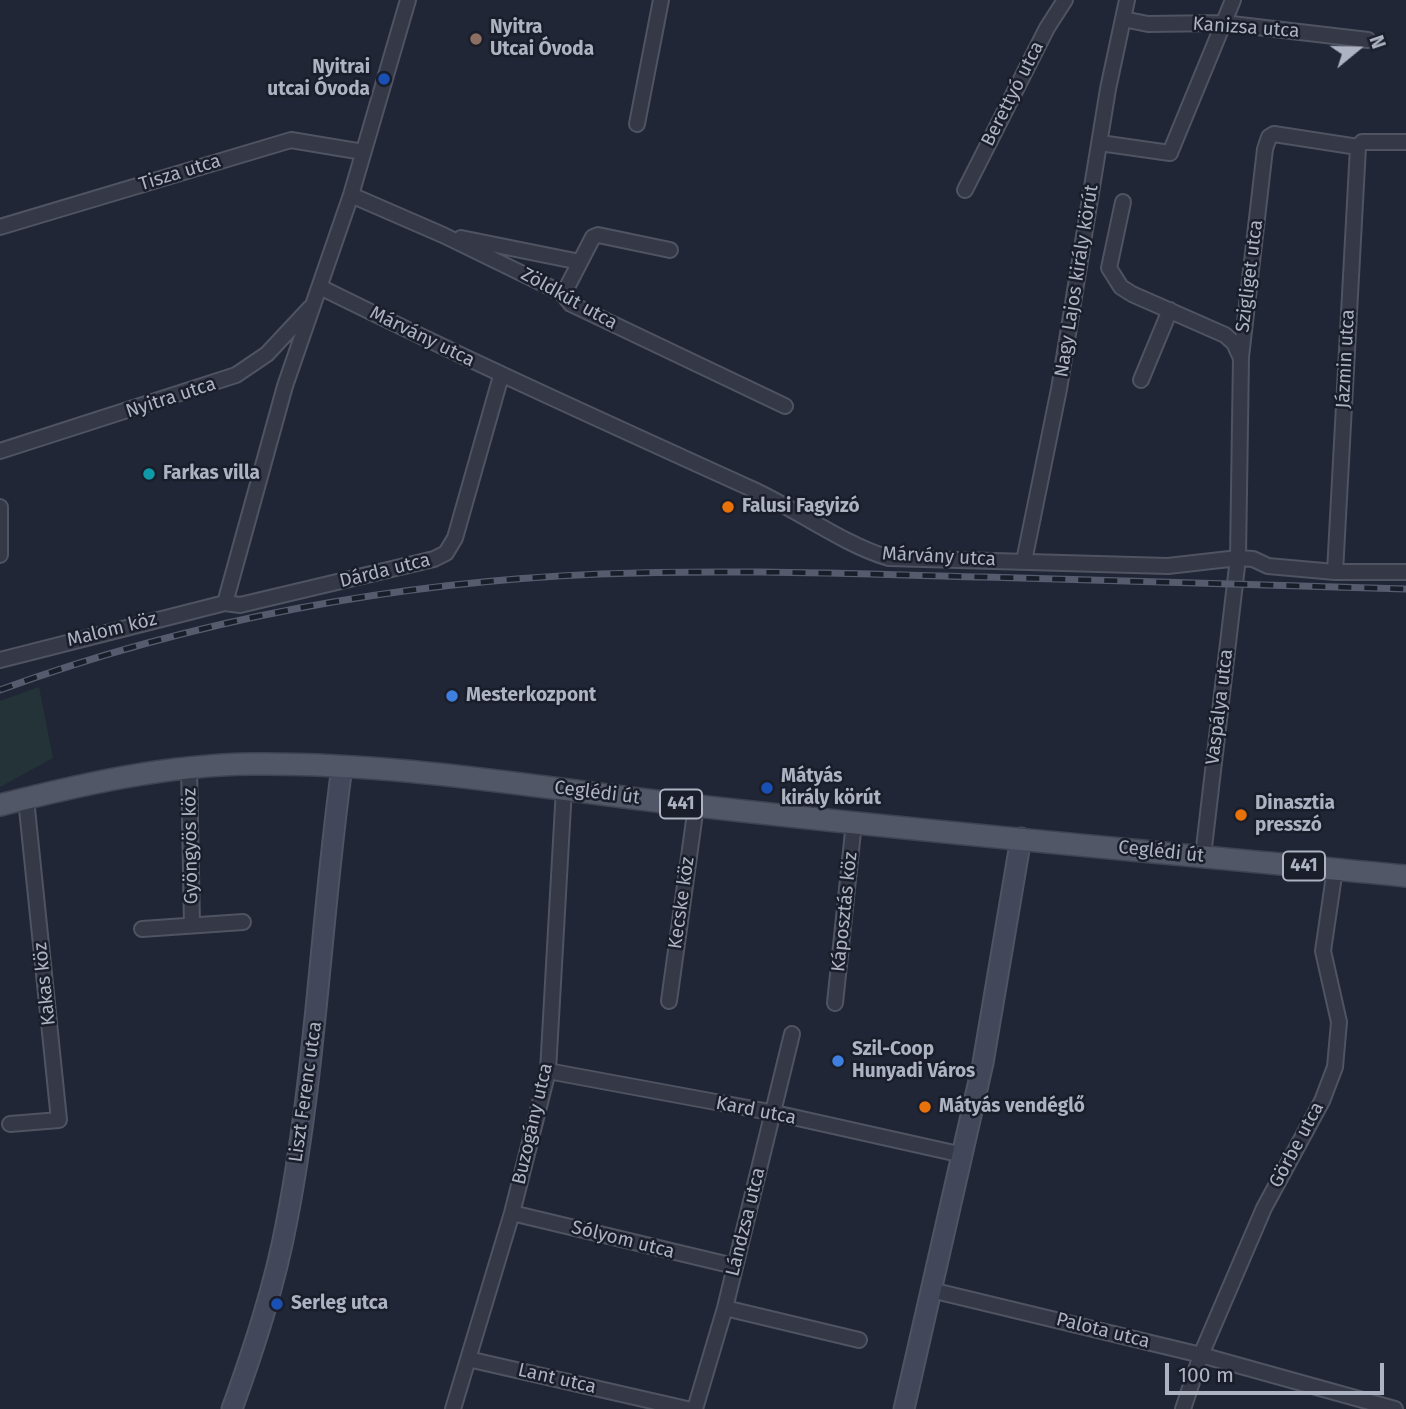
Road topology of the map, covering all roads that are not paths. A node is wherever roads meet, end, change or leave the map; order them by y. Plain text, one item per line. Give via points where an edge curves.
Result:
1 (408, 0) edge
2 (661, 0) edge
3 (1065, 0) edge
4 (1127, 0) edge
5 (1233, 0) edge
6 (1123, 19) junction
7 (1223, 23) junction
8 (1368, 40) dead end
9 (636, 124) dead end
10 (1406, 142) edge
11 (1100, 143) junction
12 (1358, 147) junction
13 (363, 152) junction
14 (965, 190) dead end
15 (351, 195) junction
16 (1123, 202) dead end
17 (0, 227) edge
18 (443, 234) junction
19 (670, 250) dead end
20 (580, 262) junction
21 (318, 294) junction
22 (563, 295) junction
23 (1170, 310) junction
24 (1241, 357) junction
25 (501, 376) junction
26 (1140, 380) dead end
27 (785, 406) dead end
28 (0, 451) edge
29 (0, 507) edge
30 (0, 555) edge
31 (1238, 558) junction
32 (1024, 561) junction
33 (1335, 572) junction
34 (1406, 572) edge
35 (225, 603) junction
36 (0, 660) edge
37 (342, 767) junction
38 (189, 768) junction
39 (564, 788) junction
40 (26, 799) junction
41 (0, 805) edge
42 (696, 806) junction
43 (854, 822) junction
44 (1021, 838) junction
45 (1203, 856) junction
46 (1335, 869) junction
47 (1406, 876) edge
48 (243, 922) dead end
49 (192, 925) junction
50 (142, 929) dead end
51 (669, 1001) dead end
52 (835, 1003) dead end
53 (792, 1034) dead end
54 (548, 1071) junction
55 (775, 1113) junction
56 (10, 1124) dead end
57 (963, 1156) junction
58 (512, 1213) junction
59 (734, 1266) junction
60 (931, 1290) junction
61 (725, 1308) junction
62 (859, 1340) dead end
63 (1200, 1355) junction
64 (468, 1359) junction
65 (1375, 1406) edge
66 (232, 1409) edge
67 (453, 1409) edge
68 (687, 1409) edge
69 (695, 1409) edge
70 (904, 1409) edge
71 (1183, 1409) edge
72 (1395, 1409) edge

1 - 13 street, Nyitra utca
2 - 9 street
3 - 14 street, Berettyó utca
4 - 6 street, Nagy Lajos király körút
5 - 7 street
6 - 7 street, Kanizsa utca via 1148,24
6 - 11 street, Nagy Lajos király körút
7 - 8 street, Kanizsa utca
7 - 11 street via 1170,153
10 - 12 street, Szigliget utca via 1372,140
11 - 32 street, Nagy Lajos király körút
12 - 24 street, Szigliget utca via 1275,134 1269,137
12 - 33 street, Jázmin utca
13 - 15 street, Nyitra utca
13 - 17 street, Tisza utca via 291,140
15 - 18 street, Zöldkút utca
15 - 21 street, Nyitra utca
16 - 23 street via 1109,268 1121,287
18 - 20 street
18 - 22 street, Zöldkút utca
19 - 20 street via 598,235
20 - 22 street
21 - 25 street, Márvány utca
21 - 28 street, Nyitra utca via 267,354 236,376
21 - 35 street, Nyitra utca via 285,386
22 - 27 street, Zöldkút utca via 571,304
23 - 24 street via 1225,335
23 - 26 street
24 - 31 street, Szigliget utca
25 - 32 street, Márvány utca via 754,490 870,552 889,558
25 - 35 street, Dárda utca via 455,538 446,553 412,566 240,605
29 - 30 street
31 - 32 street, Márvány utca via 1168,566
31 - 33 street, Márvány utca via 1268,566
31 - 45 street, Vaspálya utca
33 - 34 street, Márvány utca
35 - 36 street, Malom köz
37 - 38 main road, Ceglédi út / 441 via 250,764
37 - 39 main road, Ceglédi út / 441
37 - 66 street, Liszt Ferenc utca via 317,1023 287,1222 258,1335
38 - 40 main road, Ceglédi út / 441 via 107,779
38 - 49 street, Gyöngyös köz
39 - 42 main road, Ceglédi út / 441
39 - 54 street, Buzogány utca
40 - 41 main road, Ceglédi út / 441
40 - 56 street, Kakas köz via 59,1120
42 - 43 main road, Ceglédi út / 441
42 - 51 street, Kecske köz
43 - 44 main road, Ceglédi út / 441
43 - 52 street, Káposztás köz
44 - 45 main road, Ceglédi út / 441
44 - 57 street
45 - 46 main road, Ceglédi út / 441
46 - 47 main road, Ceglédi út / 441
46 - 63 street, Görbe utca via 1323,951 1339,1022 1335,1067 1322,1101 1264,1208
48 - 49 street
49 - 50 street
53 - 55 street, Lándzsa utca
54 - 55 street, Kard utca
54 - 58 street, Buzogány utca
55 - 57 street, Kard utca
55 - 59 street, Lándzsa utca
57 - 60 street
58 - 59 street, Sólyom utca
58 - 64 street, Buzogány utca
59 - 61 street, Lándzsa utca
60 - 63 street, Palota utca
60 - 70 street
61 - 62 street
61 - 69 street, Lándzsa utca
63 - 65 street, Palota utca
63 - 71 street, Görbe utca
64 - 67 street, Buzogány utca
64 - 68 street, Lant utca
65 - 72 street, Palota utca

